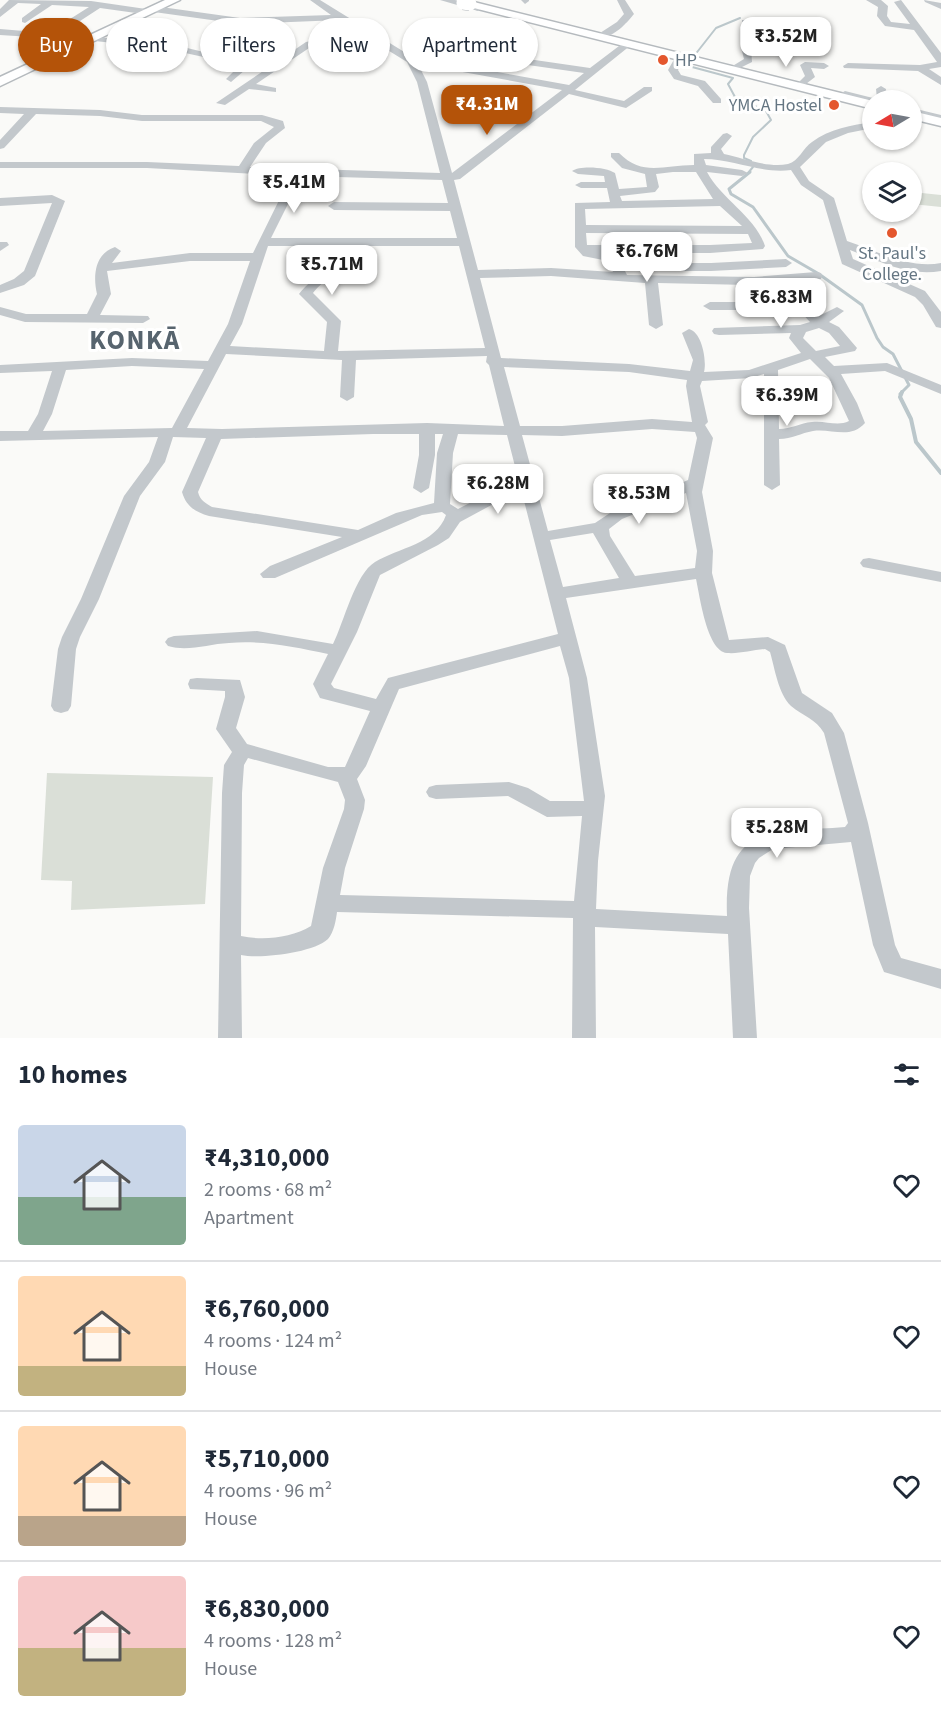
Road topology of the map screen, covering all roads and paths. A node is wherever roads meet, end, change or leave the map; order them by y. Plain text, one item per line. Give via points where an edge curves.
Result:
1 (17, 0) edge
2 (166, 0) edge
3 (174, 0) edge
4 (314, 0) edge
5 (444, 0) edge
6 (621, 0) edge
7 (870, 0) edge
8 (928, 0) edge
9 (50, 2) junction
10 (465, 2) edge
11 (898, 2) dead end
12 (91, 3) edge
13 (941, 6) edge
14 (148, 10) junction
15 (0, 14) edge
16 (340, 17) joint
17 (28, 18) edge
18 (72, 18) edge
19 (746, 22) dead end
20 (917, 28) junction
21 (4, 32) edge
22 (603, 35) junction
23 (94, 37) edge
24 (94, 38) edge
25 (0, 39) edge
26 (308, 45) edge
27 (626, 45) junction
28 (688, 59) junction
29 (941, 62) edge
30 (538, 65) edge
31 (824, 66) dead end
32 (848, 66) dead end
33 (736, 68) junction
34 (920, 68) junction
35 (18, 72) edge
36 (417, 72) edge
37 (476, 72) edge
38 (590, 73) junction
39 (231, 79) dead end
40 (0, 80) edge
41 (941, 82) edge
42 (802, 84) junction
43 (248, 85) junction
44 (648, 88) dead end
45 (569, 89) junction
46 (272, 90) dead end
47 (717, 101) dead end
48 (862, 101) edge
49 (862, 101) edge
50 (926, 102) dead end
51 (220, 103) dead end
52 (5, 110) edge
53 (33, 111) junction
54 (922, 117) edge
55 (0, 119) edge
56 (939, 120) edge
57 (862, 127) edge
58 (727, 136) dead end
59 (0, 146) edge
60 (615, 155) dead end
61 (719, 156) junction
62 (0, 165) edge
63 (794, 166) junction
64 (700, 168) junction
65 (243, 170) junction
66 (578, 171) dead end
67 (650, 172) junction
68 (298, 173) junction
69 (742, 173) dead end
70 (447, 178) junction
71 (580, 185) dead end
72 (614, 194) junction
73 (0, 202) edge
74 (721, 202) junction
75 (334, 206) dead end
76 (454, 207) junction
77 (580, 229) junction
78 (675, 229) junction
79 (750, 230) junction
80 (263, 242) junction
81 (463, 242) junction
82 (343, 243) junction
83 (842, 243) junction
84 (582, 249) junction
85 (680, 249) junction
86 (115, 252) dead end
87 (257, 257) junction
88 (786, 262) dead end
89 (941, 267) edge
90 (101, 268) junction
91 (619, 271) junction
92 (471, 274) junction
93 (816, 276) dead end
94 (651, 279) junction
95 (754, 281) junction
96 (0, 289) edge
97 (710, 306) dead end
98 (0, 311) edge
99 (837, 311) dead end
100 (814, 317) junction
101 (760, 318) junction
102 (91, 319) junction
103 (143, 319) dead end
104 (941, 324) edge
105 (656, 325) dead end
106 (719, 331) dead end
107 (689, 333) dead end
108 (798, 333) junction
109 (737, 337) dead end
110 (220, 350) junction
111 (331, 355) junction
112 (812, 355) junction
113 (349, 356) junction
114 (492, 357) junction
115 (62, 364) junction
116 (212, 365) junction
117 (0, 369) edge
118 (771, 369) junction
119 (831, 370) junction
120 (695, 377) junction
121 (941, 390) edge
122 (347, 397) dead end
123 (697, 426) junction
124 (427, 428) junction
125 (452, 429) junction
126 (513, 431) junction
127 (172, 432) junction
128 (216, 433) junction
129 (771, 434) junction
130 (0, 436) edge
131 (33, 436) junction
132 (526, 480) junction
133 (695, 483) junction
134 (772, 485) dead end
135 (421, 488) dead end
136 (448, 513) junction
137 (600, 527) junction
138 (360, 535) junction
139 (541, 537) junction
140 (869, 563) dead end
141 (703, 573) junction
142 (269, 574) dead end
143 (941, 577) edge
144 (630, 582) junction
145 (556, 594) junction
146 (567, 638) junction
147 (174, 642) dead end
148 (339, 651) junction
149 (197, 684) dead end
150 (61, 706) dead end
151 (381, 707) junction
152 (242, 752) junction
153 (346, 776) junction
154 (436, 792) dead end
155 (593, 808) junction
156 (858, 823) junction
157 (328, 903) junction
158 (584, 913) junction
159 (739, 926) junction
160 (229, 942) junction
161 (941, 979) edge
162 (230, 1038) edge
163 (584, 1038) edge
164 (745, 1038) edge

1 - 9 street
1 - 15 street
2 - 14 main road
3 - 14 main road
4 - 16 street
5 - 10 street
6 - 22 street via 629,14
7 - 20 street via 883,6 882,16 888,24
8 - 13 street
9 - 12 street
9 - 17 street
10 - 22 street
10 - 27 street
10 - 28 main road
11 - 20 street
12 - 14 street
12 - 18 street
14 - 16 street via 240,21
14 - 23 main road
19 - 33 street via 754,30 756,41 746,47 749,60
20 - 29 street
21 - 25 street
22 - 28 street
24 - 39 street via 167,46 247,64
26 - 43 street
27 - 28 street
27 - 38 street
28 - 33 street
28 - 47 street via 673,70 675,76 700,83
28 - 48 main road
29 - 34 street
30 - 38 street
31 - 42 street via 805,65 810,77
32 - 34 street
33 - 42 street
34 - 41 street
35 - 40 main road
36 - 70 street
37 - 45 street
38 - 45 street
42 - 49 street
43 - 46 street
43 - 51 street
44 - 45 street via 626,105
45 - 70 street via 465,171
50 - 56 street
52 - 53 street
52 - 55 street
53 - 59 street
53 - 65 street via 262,118 279,123 280,128 256,144
54 - 56 main road
57 - 63 street via 820,142
58 - 61 street via 715,149
60 - 67 street via 626,166
61 - 63 street via 751,165
61 - 64 street via 698,156
62 - 65 street via 147,165
63 - 83 street via 805,183 828,198
64 - 67 street
64 - 69 street
64 - 74 street via 708,188
65 - 68 street
66 - 72 street via 609,173
67 - 72 street via 651,190
68 - 70 street
68 - 80 street
70 - 76 street
71 - 72 street
72 - 74 street
72 - 77 street via 579,206
73 - 96 street via 58,201 30,273
74 - 79 street
75 - 76 street
76 - 81 street
77 - 78 street
77 - 84 street
78 - 79 street
78 - 85 street
79 - 85 street via 759,246
80 - 82 street
80 - 87 street
81 - 82 street
81 - 92 street
82 - 111 street via 337,265 306,294 334,321
83 - 89 street via 909,267
83 - 104 street via 847,261 920,294
84 - 85 street
84 - 91 street via 613,258
86 - 90 street
87 - 90 street via 190,257
87 - 110 street via 238,318
88 - 91 street
90 - 102 street via 99,278 104,294
91 - 92 street
91 - 94 street via 624,279
92 - 114 street
93 - 95 street
94 - 95 street
94 - 105 street
95 - 101 street via 763,306
97 - 101 street
98 - 102 street via 25,318
99 - 100 street
100 - 101 street
100 - 108 street
100 - 112 street via 834,330 850,348
101 - 106 street
101 - 108 street
102 - 103 street
107 - 120 street via 700,360
108 - 109 street via 762,341 760,337
108 - 112 street
110 - 111 street
110 - 116 street
111 - 113 street
112 - 118 street
112 - 119 street
113 - 114 street
113 - 122 street
114 - 120 street
114 - 126 street
115 - 116 street
115 - 117 street
115 - 131 street
116 - 127 street
118 - 120 street
118 - 129 street
119 - 121 street via 881,367
119 - 129 street via 857,423 844,429 812,426 790,435
120 - 123 street via 693,386 700,417
123 - 126 street via 652,424
123 - 133 street via 705,438
124 - 125 street
124 - 128 street
124 - 135 street
125 - 126 street
125 - 136 street via 445,453
126 - 132 street
127 - 128 street
127 - 131 street
127 - 150 street via 162,454 132,496 71,637
128 - 138 street via 190,492 197,505 209,511
129 - 134 street
130 - 131 street
132 - 136 street
132 - 139 street
133 - 137 street via 616,516
133 - 141 street via 705,551
136 - 138 street via 407,515
136 - 148 street via 452,525 441,536 372,572
137 - 139 street
137 - 144 street
138 - 142 street
139 - 145 street
140 - 143 street
141 - 144 street
141 - 156 street via 723,645 772,644 793,695 825,718 834,733
144 - 145 street
145 - 146 street
146 - 151 street via 395,682
146 - 155 street via 578,678 595,796
147 - 148 street via 276,638
148 - 151 street via 323,689 339,698
149 - 152 street via 227,684 236,689 226,729
151 - 153 street via 353,772
152 - 153 street
152 - 160 street via 234,765 232,792
153 - 157 street via 355,800 354,809 334,868
154 - 155 street via 509,789 547,809
155 - 158 street
156 - 159 street via 855,833 845,836 782,838 751,852 739,876
156 - 161 street via 892,965
157 - 158 street
157 - 160 street via 320,932 310,938 270,948
158 - 159 street
158 - 163 street
159 - 164 street
160 - 162 street

